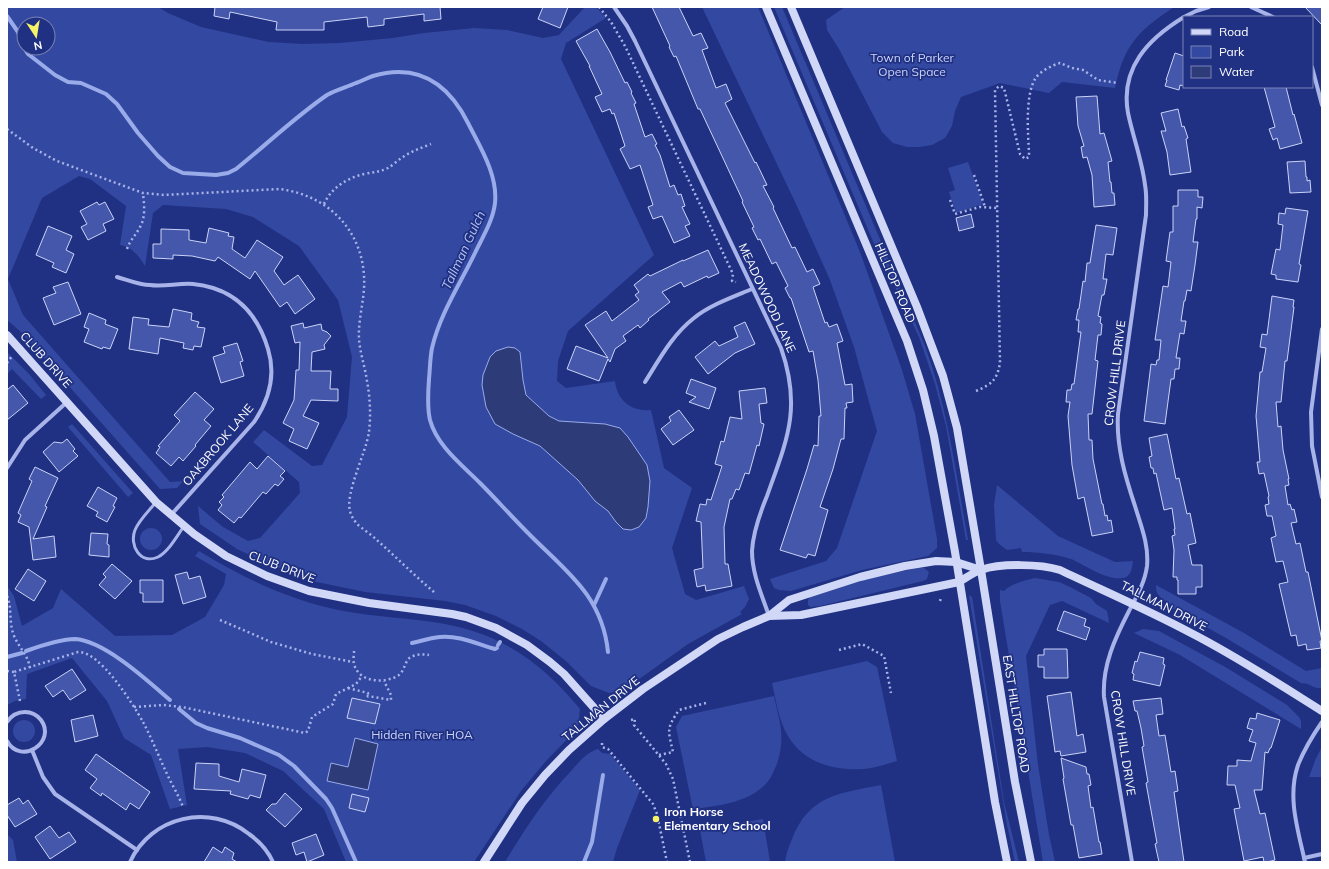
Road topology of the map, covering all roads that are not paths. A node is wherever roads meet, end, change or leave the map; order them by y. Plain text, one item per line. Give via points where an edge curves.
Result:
1 (614, 7) edge
2 (766, 7) edge
3 (791, 7) edge
4 (1207, 7) edge
5 (1251, 7) edge
6 (1186, 16) edge
7 (1272, 16) edge
8 (1183, 18) edge
9 (1313, 71) edge
10 (1322, 105) edge
11 (117, 277) dead end
12 (752, 289) junction
13 (1322, 329) edge
14 (7, 335) edge
15 (645, 382) dead end
16 (67, 402) junction
17 (7, 468) edge
18 (1322, 497) edge
19 (156, 502) junction
20 (171, 516) junction
21 (184, 526) junction
22 (956, 562) junction
23 (981, 570) junction
24 (960, 582) junction
25 (1133, 603) junction
26 (769, 616) junction
27 (1322, 711) edge
28 (604, 719) junction
29 (7, 722) edge
30 (1322, 722) edge
31 (7, 742) edge
32 (32, 750) junction
33 (137, 850) junction
34 (1322, 854) edge
35 (1304, 860) edge
36 (130, 862) edge
37 (273, 862) edge
38 (484, 862) edge
39 (1007, 862) edge
40 (1031, 862) edge
41 (1132, 862) edge

1 - 12 street, MEADOWOOD LANE via 635,41
2 - 22 street, HILLTOP ROAD via 893,308 923,390 934,436
3 - 23 street, HILLTOP ROAD via 917,307 943,376 961,449
4 - 6 street, CROW HILL DRIVE
5 - 7 street
8 - 25 street, CROW HILL DRIVE via 1154,38 1143,51 1132,70 1127,95 1128,112 1146,194 1143,243 1117,423 1122,464 1147,556 1146,571
9 - 10 street
11 - 20 street, OAKBROOK LANE via 149,286 206,286 229,296 241,303 253,316 269,352 271,381 260,413
12 - 15 street via 704,312 690,322 671,342
12 - 26 street, MEADOWOOD LANE via 781,348 791,389 787,438 758,520 753,546 756,578
13 - 18 street via 1310,412 1312,442
14 - 16 street, CLUB DRIVE
16 - 17 street via 25,440
16 - 19 street, CLUB DRIVE
19 - 20 street, CLUB DRIVE
19 - 21 lane via 134,534 133,546 139,554 147,558 160,556
20 - 21 street, CLUB DRIVE
21 - 28 street, CLUB DRIVE via 232,559 292,586 369,603 452,614 496,628 527,645 550,662
22 - 23 street, TALLMAN DRIVE
22 - 24 street, HILLTOP ROAD
22 - 26 street, TALLMAN DRIVE via 926,562 854,578 789,600
23 - 24 street, TALLMAN DRIVE
23 - 25 street, TALLMAN DRIVE via 1015,566 1049,567
23 - 40 street, EAST HILLTOP ROAD via 1015,782
24 - 26 street, TALLMAN DRIVE via 801,615
24 - 39 street
25 - 27 street, TALLMAN DRIVE via 1218,647
25 - 41 street, CROW HILL DRIVE via 1110,654 1104,685
26 - 28 street, TALLMAN DRIVE via 706,647 648,685
28 - 38 street, TALLMAN DRIVE via 569,750 536,785 518,808
29 - 32 street via 20,712 38,717 44,729 44,736 42,742
30 - 35 street via 1299,763 1294,787 1295,814
31 - 32 street via 19,751
32 - 33 street via 43,777 55,794
33 - 36 street
33 - 37 street via 149,837 173,822 193,817 213,817 247,832
34 - 35 street

